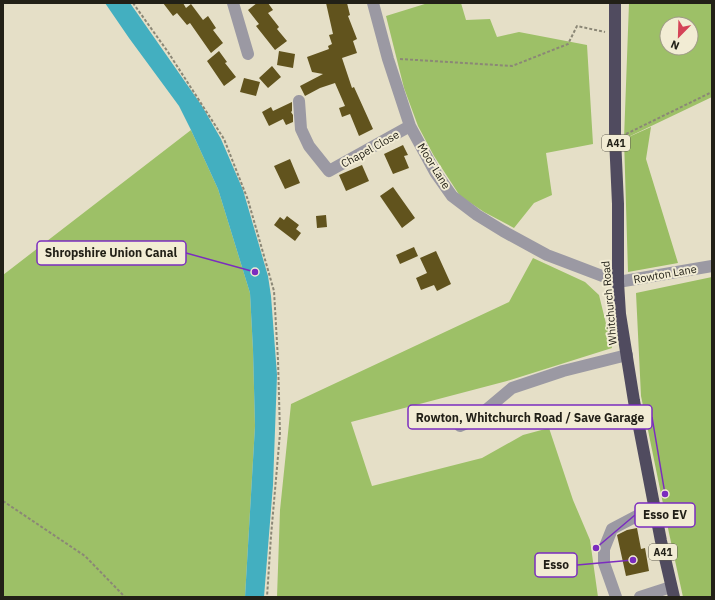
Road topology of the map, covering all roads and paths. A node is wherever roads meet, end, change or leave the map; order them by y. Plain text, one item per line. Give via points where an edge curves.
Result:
1 (133, 3) edge
2 (233, 3) edge
3 (373, 3) edge
4 (616, 3) edge
5 (615, 34) junction
6 (248, 54) dead end
7 (388, 58) junction
8 (712, 92) edge
9 (299, 101) dead end
10 (410, 126) junction
11 (615, 138) junction
12 (712, 266) edge
13 (618, 282) junction
14 (627, 355) junction
15 (460, 426) dead end
16 (3, 501) edge
17 (654, 507) junction
18 (673, 592) edge
19 (125, 597) edge
20 (268, 597) edge
21 (616, 597) edge
22 (640, 597) edge

1 - 20 path via 224,139 248,200 274,291 280,433
2 - 6 street
3 - 7 street, Moor Lane
4 - 5 highway, Whitchurch Road / A41
5 - 7 path via 577,26 568,44 512,66
5 - 11 highway, Whitchurch Road / A41
7 - 10 street, Moor Lane
8 - 11 path
9 - 10 street, Chapel Close via 301,129 309,146 329,171
10 - 13 street, Moor Lane via 435,172 452,196 476,215 547,255
11 - 13 highway, Whitchurch Road / A41
12 - 13 street, Rowton Lane
13 - 14 highway, Whitchurch Road / A41
14 - 15 street via 563,371 512,388 474,420
14 - 17 highway, Whitchurch Road / A41
16 - 19 path via 85,556
17 - 18 highway, Whitchurch Road / A41
17 - 21 street via 612,529 604,549 604,563
18 - 22 street

